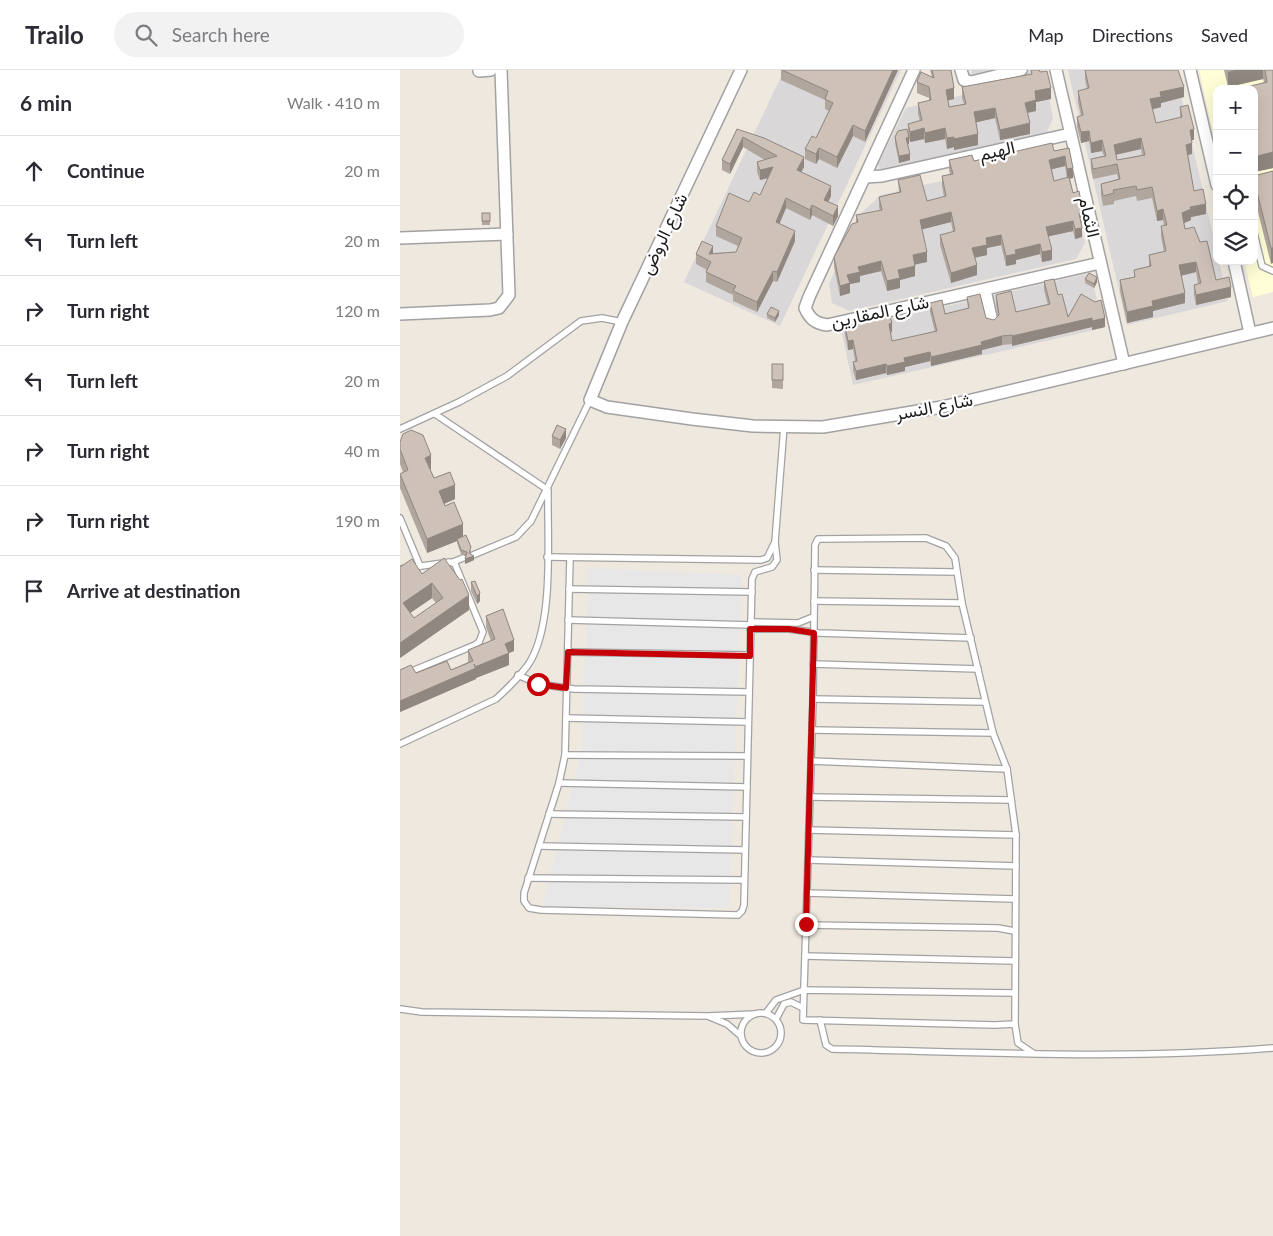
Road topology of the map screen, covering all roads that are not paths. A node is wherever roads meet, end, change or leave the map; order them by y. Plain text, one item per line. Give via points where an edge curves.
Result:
1 (491, 70) edge
2 (502, 70) edge
3 (741, 70) edge
4 (914, 70) edge
5 (961, 70) edge
6 (1021, 70) edge
7 (1056, 70) edge
8 (1190, 70) edge
9 (479, 71) edge
10 (1070, 134) junction
11 (1213, 157) edge
12 (865, 177) junction
13 (507, 234) junction
14 (400, 238) edge
15 (1258, 250) edge
16 (1100, 263) junction
17 (1235, 265) edge
18 (1273, 271) edge
19 (985, 290) junction
20 (400, 314) edge
21 (622, 322) junction
22 (992, 322) edge
23 (1273, 328) edge
24 (1250, 333) junction
25 (1124, 364) junction
26 (590, 400) junction
27 (435, 414) junction
28 (784, 426) junction
29 (400, 430) edge
30 (548, 490) junction
31 (400, 518) edge
32 (775, 542) junction
33 (473, 555) edge
34 (547, 557) junction
35 (463, 558) edge
36 (570, 558) junction
37 (752, 560) junction
38 (453, 562) junction
39 (420, 566) junction
40 (400, 569) edge
41 (814, 570) junction
42 (956, 572) junction
43 (753, 575) junction
44 (569, 589) junction
45 (752, 592) junction
46 (814, 601) junction
47 (962, 603) junction
48 (813, 617) junction
49 (568, 620) junction
50 (751, 625) junction
51 (814, 633) junction
52 (971, 638) junction
53 (568, 652) junction
54 (750, 656) junction
55 (813, 664) junction
56 (978, 668) junction
57 (518, 675) junction
58 (400, 676) edge
59 (566, 688) junction
60 (749, 692) junction
61 (813, 699) junction
62 (985, 702) junction
63 (566, 718) junction
64 (748, 722) junction
65 (812, 730) junction
66 (992, 733) junction
67 (400, 744) edge
68 (565, 755) junction
69 (747, 756) junction
70 (811, 761) junction
71 (1007, 769) junction
72 (560, 782) junction
73 (747, 787) junction
74 (810, 797) junction
75 (1011, 800) junction
76 (549, 814) junction
77 (746, 817) junction
78 (809, 830) junction
79 (1016, 835) junction
80 (538, 846) junction
81 (745, 850) junction
82 (808, 860) junction
83 (1016, 866) junction
84 (528, 878) junction
85 (744, 880) junction
86 (807, 893) junction
87 (1014, 899) junction
88 (806, 924) junction
89 (1014, 931) junction
90 (805, 956) junction
91 (1014, 961) junction
92 (804, 990) junction
93 (1015, 993) junction
94 (804, 1008) junction
95 (401, 1009) edge
96 (766, 1013) junction
97 (755, 1014) junction
98 (708, 1016) junction
99 (776, 1019) junction
100 (820, 1020) junction
101 (1015, 1024) junction
102 (741, 1036) junction
103 (1273, 1048) edge
104 (1033, 1053) junction

1 - 9 street
2 - 13 street
3 - 21 street, شارع الروض
4 - 12 street, شارع المقارين
5 - 6 street via 967,82
7 - 10 street, الثمام
8 - 11 street
10 - 12 street, الهيم via 882,176
10 - 16 street, الثمام
12 - 19 street, شارع المقارين via 808,297 805,308 808,316 816,323 826,324
13 - 14 street
13 - 20 street via 509,295 499,308
15 - 18 lane via 1262,266
16 - 19 street, شارع المقارين
16 - 25 street, الثمام
17 - 24 street
19 - 22 street
21 - 26 street, شارع الروض
21 - 27 lane via 602,318 581,321 507,376
23 - 24 street, شارع النسر
24 - 25 street, شارع النسر
25 - 28 street, شارع النسر via 942,406 823,427
26 - 28 street, شارع النسر via 607,407 692,419
26 - 30 lane
27 - 29 lane
27 - 30 lane
28 - 32 lane
30 - 33 lane via 531,521 520,533 507,542
30 - 34 lane
31 - 39 lane
32 - 37 lane via 767,558
32 - 43 lane via 775,564
34 - 36 lane
34 - 57 lane via 546,607 540,635 528,665
35 - 38 lane
36 - 37 lane
36 - 44 lane
37 - 43 lane
38 - 39 lane
38 - 58 lane via 482,637 475,645
39 - 40 lane
41 - 42 lane
41 - 42 lane via 818,539 926,538 940,542 951,552
41 - 46 lane
42 - 47 lane
43 - 45 lane
44 - 45 lane
44 - 49 lane
45 - 50 lane
46 - 47 lane
46 - 48 lane
47 - 52 lane
48 - 50 lane via 798,623
48 - 51 lane
49 - 50 lane
49 - 53 lane
50 - 51 lane
50 - 54 lane
51 - 52 lane
51 - 55 lane
52 - 56 lane
53 - 54 lane
53 - 59 lane
54 - 60 lane
55 - 56 lane
55 - 61 lane
56 - 62 lane
57 - 59 lane via 538,684
57 - 67 lane via 496,699
59 - 60 lane
59 - 63 lane
60 - 64 lane
61 - 62 lane
61 - 65 lane
62 - 66 lane
63 - 64 lane
63 - 68 lane
64 - 69 lane
65 - 66 lane
65 - 70 lane
66 - 71 lane
68 - 69 lane
68 - 72 lane
69 - 73 lane
70 - 71 lane
70 - 74 lane
71 - 75 lane
72 - 73 lane
72 - 76 lane
73 - 77 lane
74 - 75 lane
74 - 78 lane
75 - 79 lane
76 - 77 lane
76 - 80 lane
77 - 81 lane
78 - 79 lane
78 - 82 lane
79 - 83 lane
80 - 81 lane
80 - 84 lane
81 - 85 lane
82 - 83 lane
82 - 86 lane
83 - 87 lane
84 - 85 lane
84 - 85 lane via 523,897 533,910 732,916 742,911
86 - 87 lane
86 - 88 lane
87 - 89 lane
88 - 89 lane
88 - 90 lane
89 - 91 lane
90 - 91 lane
90 - 92 lane
91 - 93 lane
92 - 93 lane
92 - 94 lane
92 - 96 lane via 776,1000
93 - 101 lane
94 - 99 lane via 791,1002 784,1004
94 - 100 lane via 803,1020
95 - 98 lane
96 - 97 lane
96 - 99 lane
97 - 98 lane
97 - 102 lane via 745,1020
98 - 102 lane via 727,1024
99 - 102 lane via 781,1035 767,1052 751,1050
100 - 101 lane
100 - 104 lane via 826,1045 832,1049
101 - 104 lane via 1018,1043
103 - 104 lane via 1207,1054

